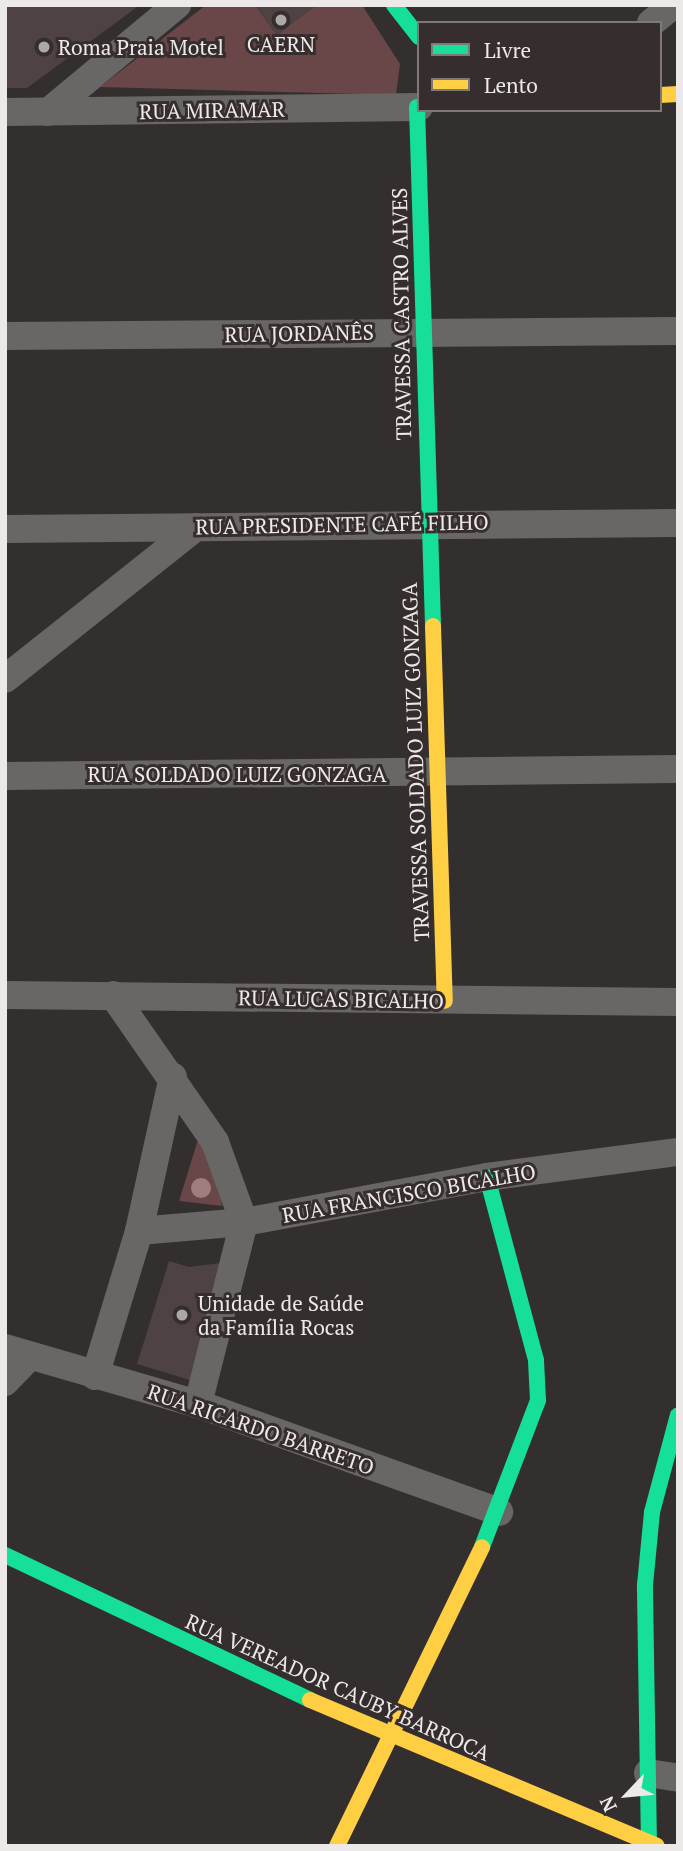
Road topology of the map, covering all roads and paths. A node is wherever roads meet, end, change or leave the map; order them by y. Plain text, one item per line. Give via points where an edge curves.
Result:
1 (177, 5) edge
2 (394, 5) edge
3 (417, 34) edge
4 (417, 107) edge
5 (5, 112) edge
6 (48, 112) junction
7 (418, 112) edge
8 (421, 331) junction
9 (678, 331) edge
10 (5, 336) edge
11 (428, 521) junction
12 (678, 523) edge
13 (196, 527) junction
14 (5, 529) edge
15 (5, 678) edge
16 (678, 769) edge
17 (437, 773) junction
18 (5, 776) edge
19 (5, 995) edge
20 (113, 995) junction
21 (445, 1001) junction
22 (678, 1002) edge
23 (173, 1077) junction
24 (678, 1152) edge
25 (487, 1177) junction
26 (244, 1222) junction
27 (139, 1231) junction
28 (18, 1353) edge
29 (95, 1376) junction
30 (5, 1382) edge
31 (198, 1404) junction
32 (678, 1415) edge
33 (499, 1512) junction
34 (5, 1555) edge
35 (390, 1738) junction
36 (649, 1773) junction
37 (678, 1779) edge
38 (652, 1845) edge
39 (337, 1846) edge

1 - 6 street
2 - 3 street
4 - 6 street, RUA MIRAMAR
5 - 6 street, RUA MIRAMAR
7 - 8 street, TRAVESSA CASTRO ALVES
8 - 9 street, RUA JORDANÊS
8 - 10 street, RUA JORDANÊS
8 - 11 street, TRAVESSA CASTRO ALVES
11 - 12 street, RUA PRESIDENTE CAFÉ FILHO
11 - 13 street, RUA PRESIDENTE CAFÉ FILHO
11 - 17 street, TRAVESSA SOLDADO LUIZ GONZAGA
13 - 14 street, RUA PRESIDENTE CAFÉ FILHO
13 - 15 street
16 - 17 street, RUA SOLDADO LUIZ GONZAGA
17 - 18 street, RUA SOLDADO LUIZ GONZAGA
17 - 21 street, TRAVESSA SOLDADO LUIZ GONZAGA
19 - 20 street, RUA LUCAS BICALHO
20 - 21 street, RUA LUCAS BICALHO
20 - 23 street
21 - 22 street, RUA LUCAS BICALHO
23 - 26 street via 215,1142
23 - 27 street
24 - 25 street, RUA FRANCISCO BICALHO
25 - 26 street, RUA FRANCISCO BICALHO
25 - 33 street via 536,1360 538,1400
26 - 27 street, RUA FRANCISCO BICALHO
26 - 31 street
27 - 29 street
28 - 29 street, RUA RICARDO BARRETO
28 - 30 street
29 - 31 street, RUA RICARDO BARRETO
31 - 33 street, RUA RICARDO BARRETO
32 - 36 street via 652,1512 645,1585
33 - 35 street
34 - 35 street, RUA VEREADOR CAUBY BARROCA
35 - 38 street, RUA VEREADOR CAUBY BARROCA
35 - 39 street
36 - 37 street
36 - 38 street

